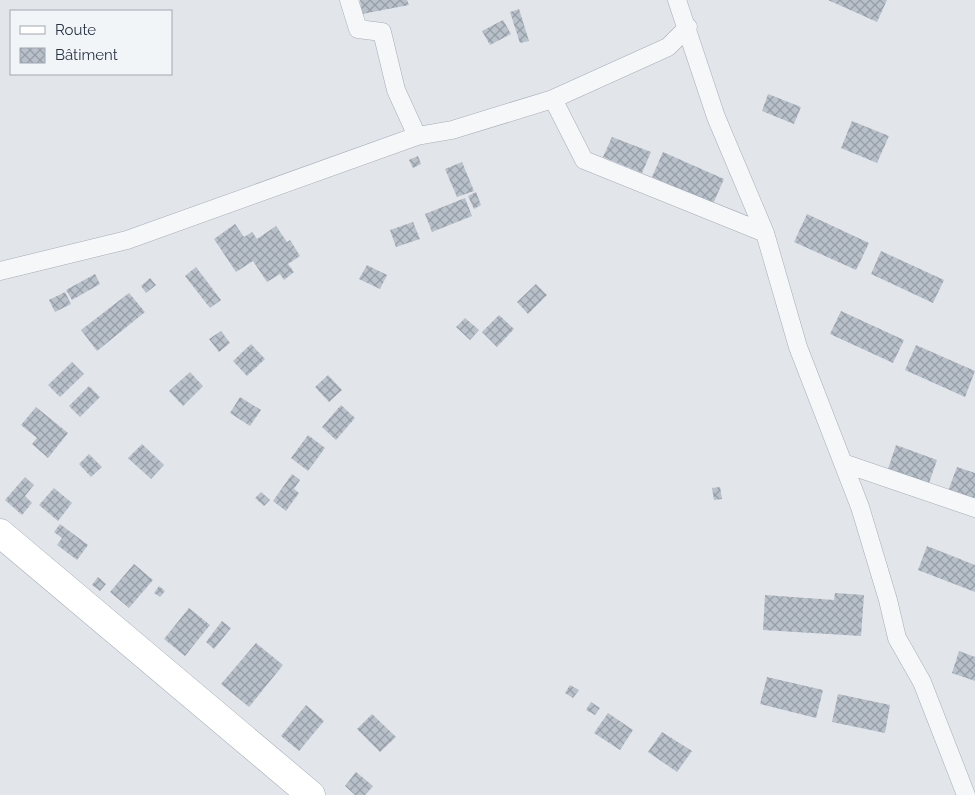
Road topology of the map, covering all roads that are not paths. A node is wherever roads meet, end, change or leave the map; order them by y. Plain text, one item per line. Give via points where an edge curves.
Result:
1 (349, 0) edge
2 (677, 0) edge
3 (688, 27) junction
4 (553, 99) junction
5 (418, 136) junction
6 (765, 233) junction
7 (0, 271) edge
8 (843, 463) junction
9 (975, 508) edge
10 (0, 533) edge
11 (311, 795) edge
12 (966, 795) edge

1 - 5 street via 358,29 382,32 396,90
2 - 3 street
3 - 4 street via 668,47
3 - 6 street via 716,117
4 - 5 street via 452,130
4 - 6 street via 584,160
5 - 7 street via 127,240
6 - 8 street via 798,347
8 - 9 street
8 - 12 street via 865,525 897,638 922,682
10 - 11 main road

